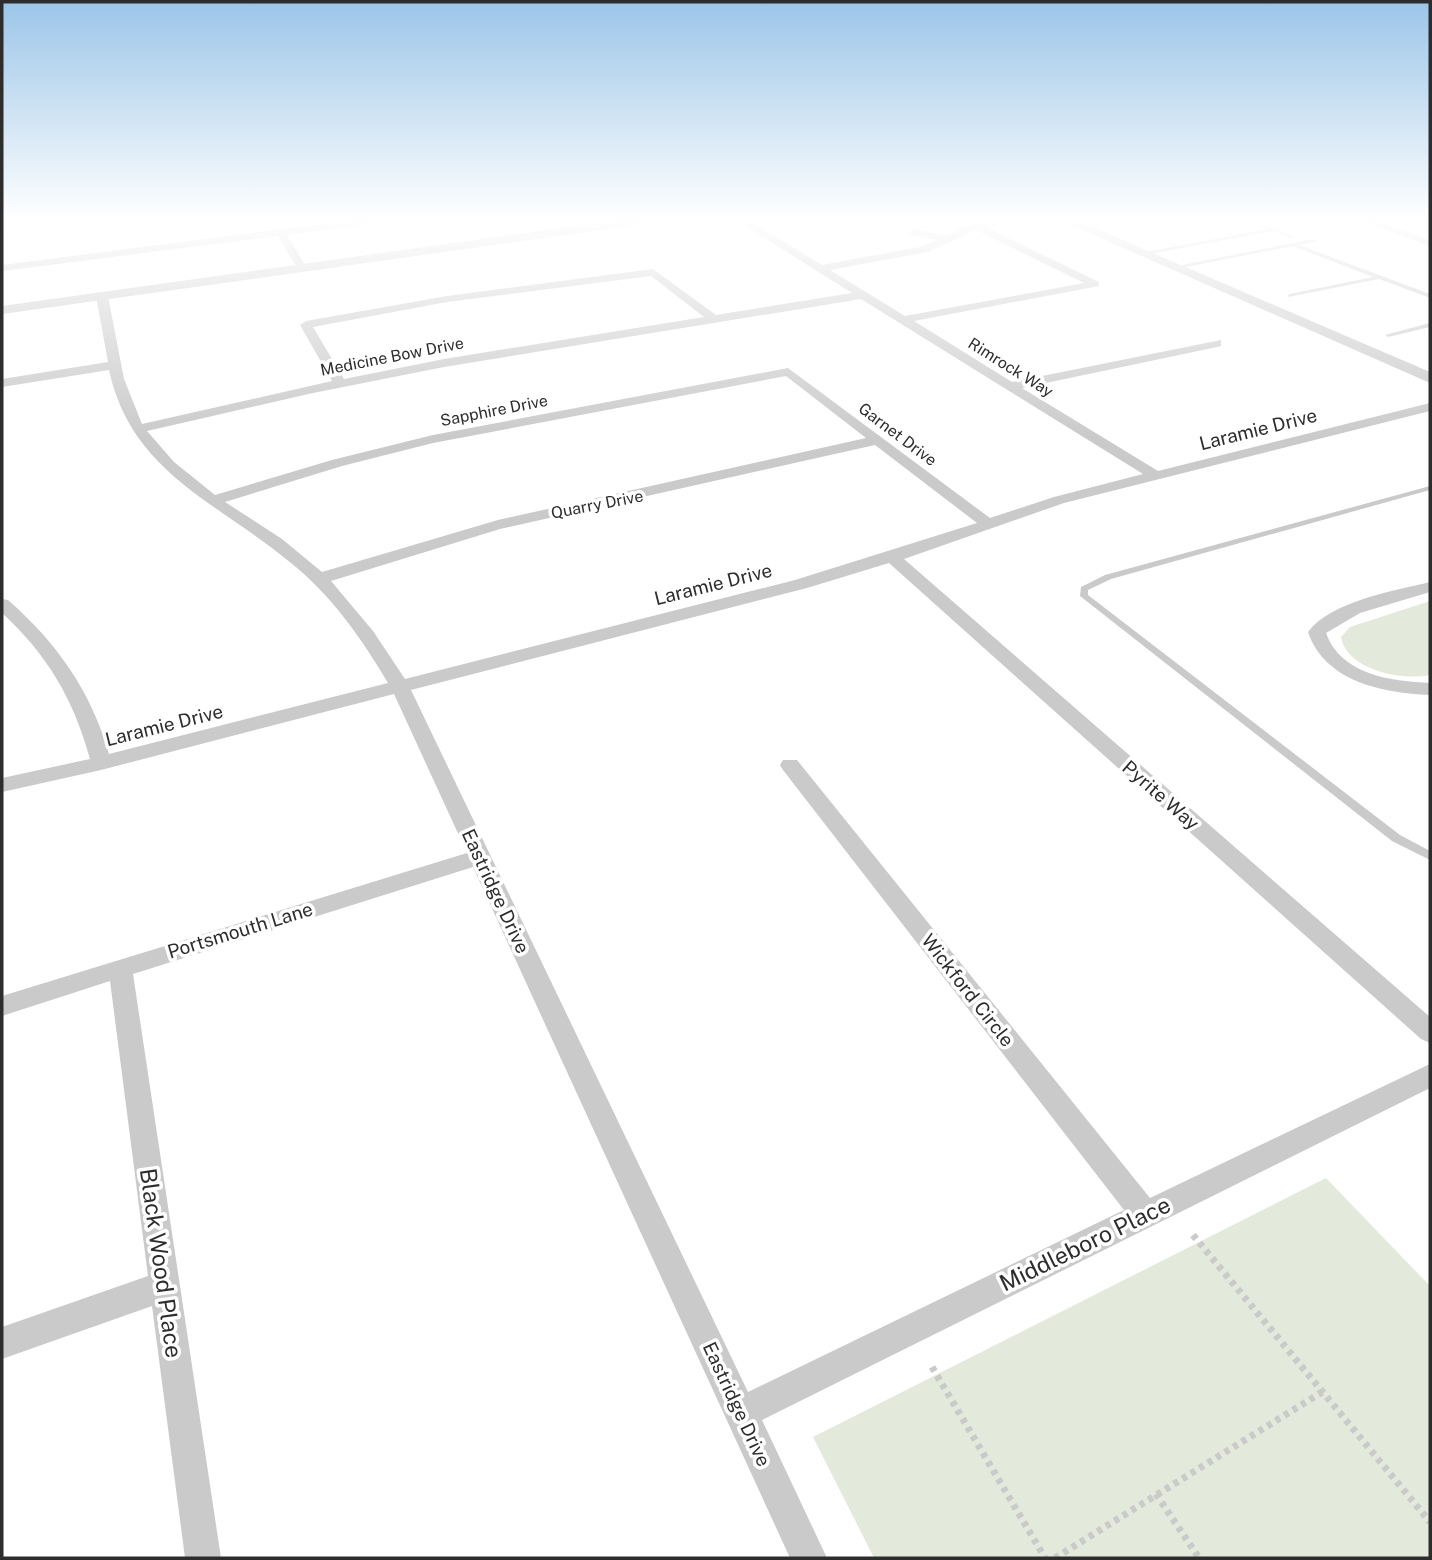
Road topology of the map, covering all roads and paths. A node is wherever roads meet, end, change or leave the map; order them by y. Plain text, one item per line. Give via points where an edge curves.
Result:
1 (125, 293) edge
2 (491, 293) edge
3 (680, 293) edge
4 (858, 293) edge
5 (1048, 293) edge
6 (1234, 293) edge
7 (1305, 293) edge
8 (862, 295) junction
9 (102, 296) junction
10 (1290, 296) dead end
11 (2, 310) edge
12 (714, 319) junction
13 (903, 320) junction
14 (1430, 325) edge
15 (1388, 335) dead end
16 (1217, 343) dead end
17 (116, 365) junction
18 (788, 372) joint
19 (1430, 378) edge
20 (2, 383) edge
21 (340, 383) junction
22 (1011, 386) junction
23 (1430, 407) edge
24 (138, 429) junction
25 (877, 440) junction
26 (1156, 476) junction
27 (1430, 488) edge
28 (212, 501) junction
29 (988, 524) junction
30 (892, 556) junction
31 (319, 579) junction
32 (1430, 587) edge
33 (2, 604) edge
34 (400, 687) junction
35 (1430, 689) edge
36 (101, 763) junction
37 (790, 765) dead end
38 (2, 785) edge
39 (1430, 856) edge
40 (480, 857) junction
41 (120, 967) junction
42 (2, 1006) edge
43 (1430, 1032) edge
44 (1430, 1075) edge
45 (1145, 1214) junction
46 (1194, 1235) dead end
47 (164, 1286) junction
48 (2, 1343) edge
49 (932, 1367) dead end
50 (1322, 1392) junction
51 (741, 1413) junction
52 (1156, 1494) junction
53 (1430, 1522) edge
54 (203, 1558) edge
55 (809, 1558) edge
56 (1045, 1558) edge
57 (1055, 1558) edge
58 (1199, 1558) edge

1 - 9 street
2 - 21 street via 306,325
3 - 12 street
4 - 8 street, Rimrock Way
5 - 13 street
6 - 19 street
7 - 10 lane
8 - 12 street, Medicine Bow Drive
8 - 13 street, Rimrock Way
9 - 11 street
9 - 17 street, Eastridge Drive
12 - 21 street, Medicine Bow Drive
13 - 22 street, Rimrock Way
14 - 15 lane
16 - 22 street
17 - 20 street
17 - 24 street, Eastridge Drive via 125,402
18 - 25 street, Garnet Drive
18 - 28 street, Sapphire Drive via 433,439
21 - 24 street, Medicine Bow Drive
22 - 26 street, Rimrock Way
23 - 26 street, Laramie Drive
24 - 28 street, Eastridge Drive via 164,463
25 - 29 street, Garnet Drive
25 - 31 street, Quarry Drive via 761,470 499,525
26 - 29 street, Laramie Drive via 1059,500
27 - 39 lane via 1108,577 1084,589 1084,596 1396,838
28 - 31 street, Eastridge Drive via 258,530
29 - 30 street, Laramie Drive
30 - 34 street, Laramie Drive via 801,584
30 - 43 street, Pyrite Way
31 - 34 street, Eastridge Drive via 356,621
32 - 35 street via 1347,612 1317,632 1324,650 1360,676 1392,686
33 - 36 street via 28,626 76,689
34 - 36 street, Laramie Drive
34 - 40 street, Eastridge Drive
36 - 38 street, Laramie Drive
37 - 45 street, Wickford Circle
40 - 41 street, Portsmouth Lane
40 - 51 street, Eastridge Drive
41 - 42 street, Portsmouth Lane
41 - 47 street, Black Wood Place
44 - 45 street, Middleboro Place
45 - 51 street, Middleboro Place
46 - 50 path
47 - 48 street
47 - 54 street, Black Wood Place
49 - 56 path
50 - 52 path
50 - 53 path
51 - 55 street, Eastridge Drive
52 - 57 path
52 - 58 path

